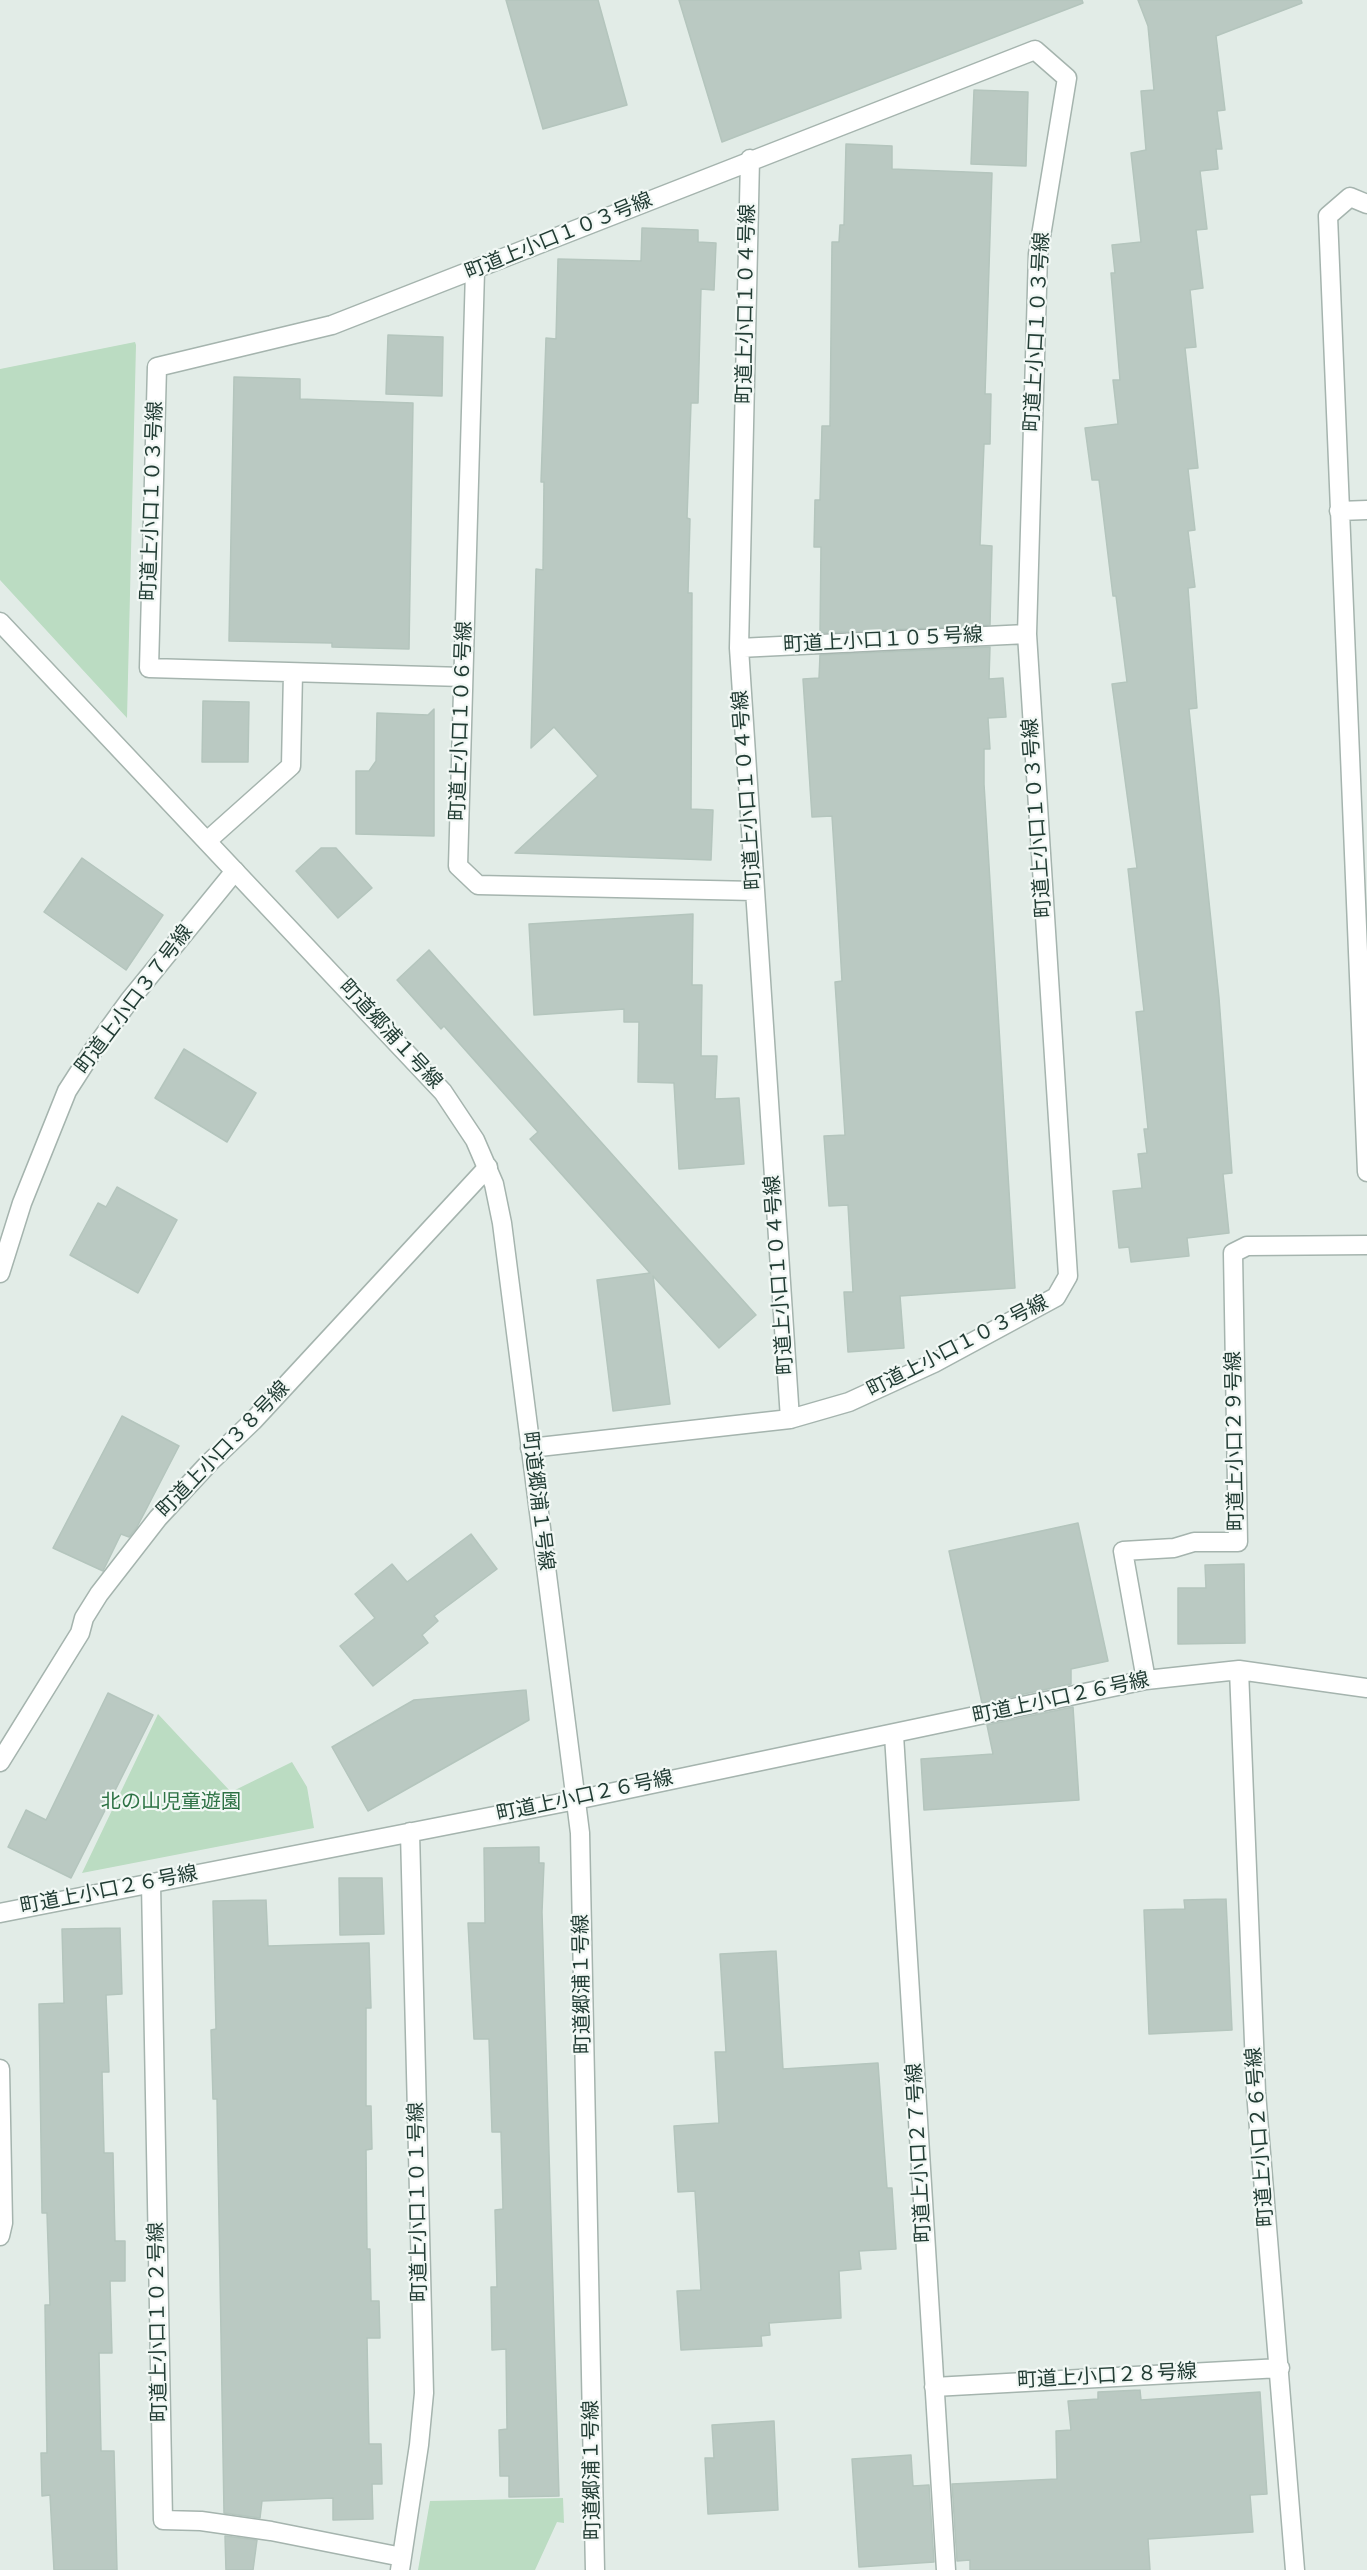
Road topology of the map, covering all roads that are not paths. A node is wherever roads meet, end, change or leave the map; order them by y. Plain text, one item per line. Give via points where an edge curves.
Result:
1 (750, 159) junction
2 (1367, 204) edge
3 (475, 271) junction
4 (1367, 510) edge
5 (1339, 511) junction
6 (0, 622) edge
7 (1027, 634) junction
8 (739, 648) junction
9 (293, 673) junction
10 (463, 677) junction
11 (1359, 749) edge
12 (207, 841) junction
13 (236, 871) junction
14 (755, 891) junction
15 (1364, 998) edge
16 (488, 1167) junction
17 (1367, 1172) edge
18 (1367, 1245) edge
19 (2, 1262) edge
20 (790, 1419) junction
21 (530, 1448) junction
22 (1239, 1670) junction
23 (1146, 1680) junction
24 (1367, 1688) edge
25 (894, 1735) junction
26 (1, 1753) edge
27 (576, 1800) junction
28 (410, 1832) junction
29 (151, 1883) junction
30 (0, 1912) edge
31 (0, 2069) edge
32 (0, 2236) edge
33 (1280, 2368) junction
34 (934, 2387) junction
35 (401, 2563) edge
36 (595, 2570) edge
37 (946, 2570) edge
38 (1295, 2570) edge

1 - 3 street, 町道上小口１０３号線
1 - 7 street, 町道上小口１０３号線 via 1035,50 1067,78 1038,254
1 - 8 street, 町道上小口１０４号線
2 - 5 street via 1350,197 1328,216
3 - 9 street, 町道上小口１０３号線 via 332,325 157,367 149,668
3 - 10 street, 町道上小口１０６号線
4 - 5 street
5 - 11 street
6 - 12 street, 町道郷浦１号線
7 - 8 street, 町道上小口１０５号線
7 - 20 street, 町道上小口１０３号線 via 1068,1276 1056,1298 934,1363 849,1402
8 - 14 street, 町道上小口１０４号線
9 - 10 street, 町道上小口１０３号線
9 - 12 street via 291,766
10 - 14 street, 町道上小口１０６号線 via 458,866 478,885
11 - 15 street
12 - 13 street, 町道郷浦１号線
13 - 16 street, 町道郷浦１号線 via 443,1092
13 - 19 street, 町道上小口３７号線 via 129,1001 67,1091
14 - 20 street, 町道上小口１０４号線
15 - 17 street
16 - 21 street, 町道郷浦１号線 via 502,1223
16 - 26 street, 町道上小口３８号線 via 158,1518 99,1594 80,1633
18 - 23 street, 町道上小口２９号線 via 1247,1246 1233,1253 1238,1542 1194,1542 1174,1548 1123,1551
20 - 21 street, 町道上小口１０３号線
21 - 27 street, 町道郷浦１号線
22 - 23 street, 町道上小口２６号線
22 - 24 street
22 - 33 street, 町道上小口２６号線 via 1256,2092
23 - 25 street, 町道上小口２６号線
25 - 27 street, 町道上小口２６号線
25 - 34 street, 町道上小口２７号線
27 - 28 street, 町道上小口２６号線
27 - 36 street, 町道郷浦１号線 via 580,1833
28 - 29 street, 町道上小口２６号線
28 - 35 street, 町道上小口１０１号線 via 424,2393
29 - 30 street, 町道上小口２６号線
29 - 35 street, 町道上小口１０２号線 via 163,2520 271,2531
31 - 32 street
33 - 34 street, 町道上小口２８号線
33 - 38 street, 町道上小口２６号線
34 - 37 street, 町道上小口２７号線

